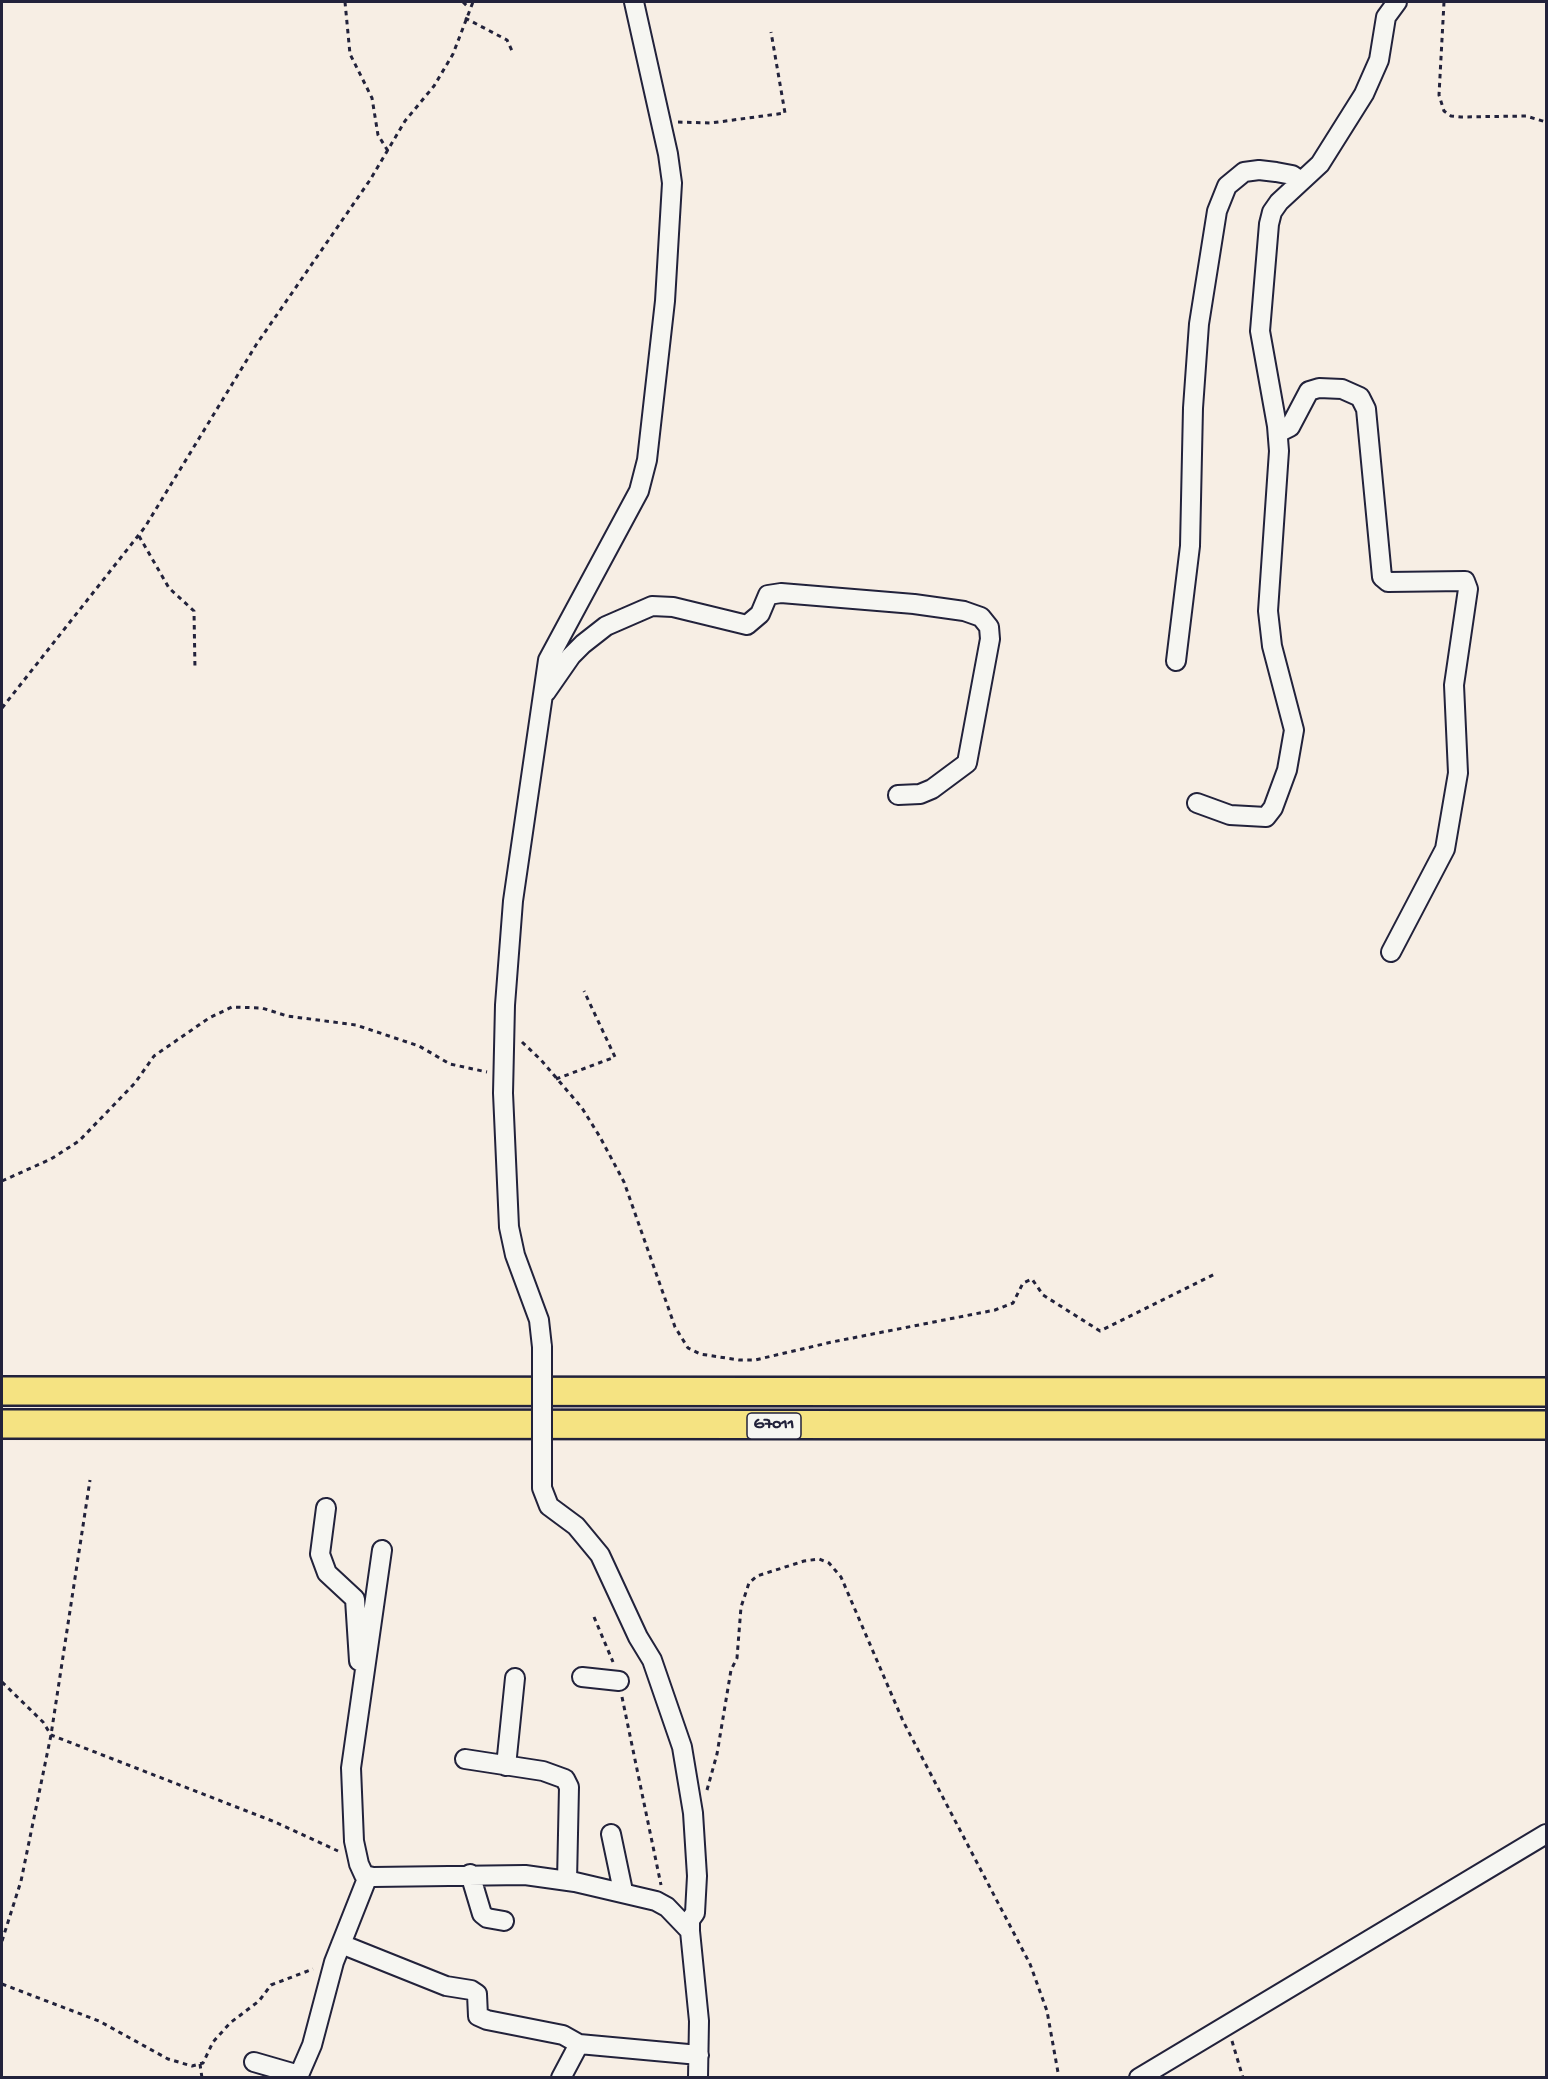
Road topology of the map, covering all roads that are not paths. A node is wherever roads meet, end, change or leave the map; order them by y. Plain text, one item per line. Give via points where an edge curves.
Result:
1 (634, 2) edge
2 (1397, 2) edge
3 (1301, 181) junction
4 (1278, 434) junction
5 (1176, 661) dead end
6 (543, 695) junction
7 (898, 795) dead end
8 (1197, 803) dead end
9 (1391, 952) dead end
10 (2, 1391) edge
11 (1546, 1392) edge
12 (2, 1424) edge
13 (1546, 1425) edge
14 (326, 1508) dead end
15 (382, 1550) dead end
16 (582, 1677) dead end
17 (515, 1678) dead end
18 (363, 1680) junction
19 (619, 1681) road end
20 (465, 1759) dead end
21 (506, 1766) junction
22 (611, 1834) dead end
23 (1546, 1834) edge
24 (363, 1869) junction
25 (470, 1874) junction
26 (567, 1881) junction
27 (623, 1891) junction
28 (504, 1921) dead end
29 (690, 1931) junction
30 (341, 1944) junction
31 (575, 2050) junction
32 (699, 2055) junction
33 (254, 2062) dead end
34 (561, 2078) edge
35 (572, 2078) edge
36 (698, 2078) edge
37 (1139, 2078) edge

1 - 6 street via 672,183 658,376 644,479 560,634 548,660
2 - 3 street via 1386,17 1379,60 1364,94 1320,164
3 - 4 street via 1272,212 1260,306 1261,339
3 - 5 street via 1276,172 1244,172 1227,186 1217,212 1199,324 1190,546
4 - 8 street via 1279,481 1268,611 1294,740 1287,770 1266,817 1230,815
4 - 9 street via 1290,427 1309,391 1342,389 1360,397 1366,409 1384,581 1465,581 1468,589 1455,677 1458,774 1450,830 1436,870
6 - 7 street via 571,656 606,626 652,606 747,625 760,614 768,595 781,593 914,604 981,616 990,639 967,763 932,789
6 - 29 street, bridge via 509,934 503,1079 509,1227 524,1284 539,1320 543,1497 583,1533 600,1555 652,1660 682,1747 698,1876
10 - 11 highway, G7011
12 - 13 highway, G7011
14 - 18 street via 320,1554 327,1573 355,1599 357,1652
15 - 18 street
16 - 19 street
17 - 21 street
18 - 24 street via 351,1768 351,1815
20 - 21 street
21 - 26 street via 565,1779 569,1787
22 - 27 street
23 - 37 street
24 - 25 street
24 - 30 street
25 - 26 street
25 - 28 street via 482,1914
26 - 27 street
27 - 29 street via 667,1907
29 - 32 street
30 - 31 street via 446,1986 471,1990 477,1994 478,2016 563,2036
30 - 33 street via 299,2075
31 - 32 street
31 - 34 street
31 - 35 street
32 - 36 street

